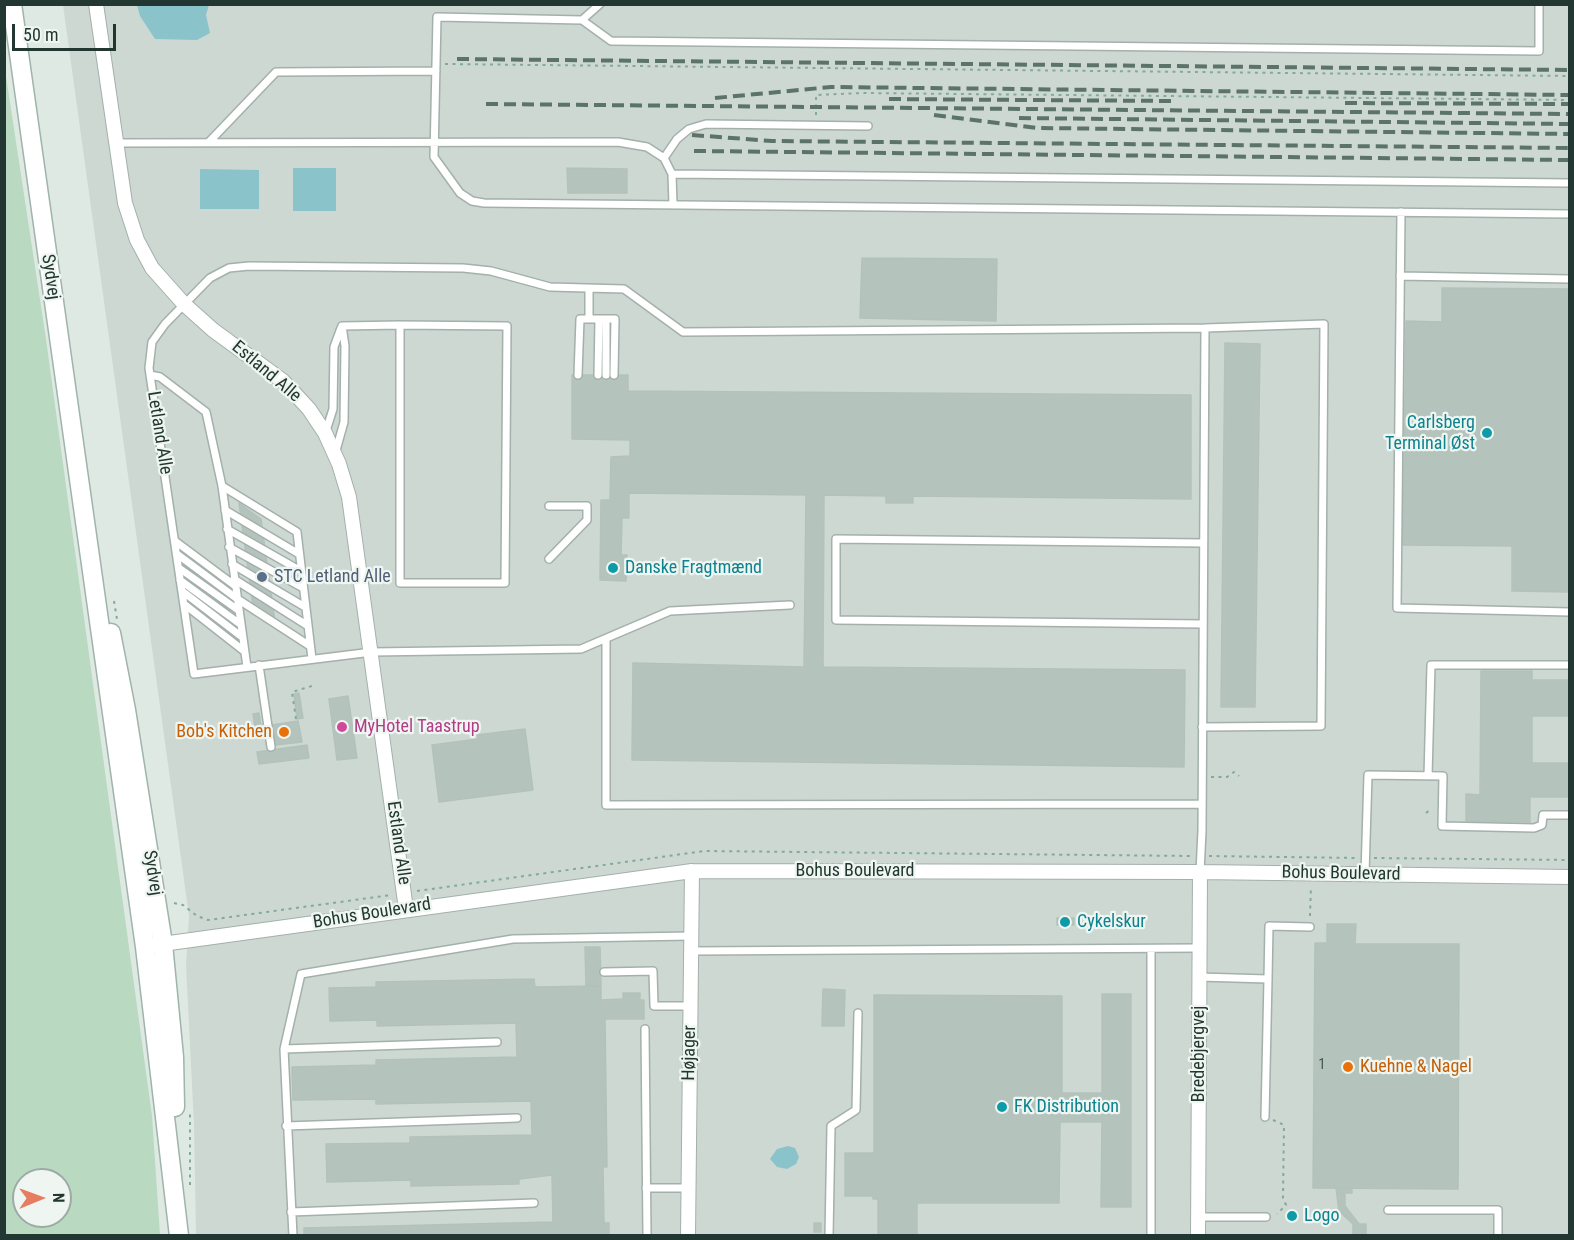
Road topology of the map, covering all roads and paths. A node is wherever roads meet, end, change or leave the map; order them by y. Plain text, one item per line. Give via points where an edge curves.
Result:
1 (12, 4) edge
2 (96, 4) edge
3 (600, 4) edge
4 (1539, 4) edge
5 (582, 20) junction
6 (436, 68) junction
7 (1569, 76) edge
8 (1569, 100) edge
9 (816, 125) junction
10 (868, 126) dead end
11 (115, 142) junction
12 (209, 142) junction
13 (435, 142) junction
14 (664, 158) junction
15 (672, 174) junction
16 (1569, 183) edge
17 (673, 205) junction
18 (1401, 212) junction
19 (1569, 214) edge
20 (1400, 276) junction
21 (1569, 279) edge
22 (589, 289) junction
23 (184, 304) junction
24 (589, 319) junction
25 (602, 319) junction
26 (342, 326) junction
27 (400, 326) junction
28 (1205, 328) junction
29 (150, 375) junction
30 (578, 375) dead end
31 (598, 375) dead end
32 (610, 375) dead end
33 (325, 433) junction
34 (335, 455) junction
35 (222, 486) junction
36 (549, 506) dead end
37 (225, 510) junction
38 (227, 529) junction
39 (175, 541) junction
40 (1203, 543) junction
41 (229, 547) junction
42 (177, 554) junction
43 (299, 554) junction
44 (549, 559) dead end
45 (232, 564) junction
46 (179, 568) junction
47 (301, 572) junction
48 (180, 580) junction
49 (234, 582) junction
50 (303, 588) junction
51 (182, 591) junction
52 (236, 597) junction
53 (184, 604) junction
54 (790, 605) dead end
55 (305, 607) junction
56 (238, 610) junction
57 (1569, 612) edge
58 (240, 624) junction
59 (1203, 624) junction
60 (308, 626) junction
61 (242, 637) junction
62 (606, 639) junction
63 (310, 646) junction
64 (244, 651) junction
65 (372, 652) junction
66 (312, 659) junction
67 (259, 665) junction
68 (1569, 665) edge
69 (247, 667) junction
70 (315, 685) dead end
71 (296, 719) dead end
72 (1202, 727) junction
73 (271, 747) dead end
74 (1239, 776) dead end
75 (1428, 776) junction
76 (1202, 777) junction
77 (1202, 804) junction
78 (1569, 815) edge
79 (692, 871) junction
80 (1200, 872) junction
81 (1311, 874) junction
82 (1365, 874) junction
83 (1569, 877) edge
84 (406, 909) junction
85 (1310, 927) joint
86 (691, 936) junction
87 (154, 945) junction
88 (1199, 948) junction
89 (1151, 949) junction
90 (691, 951) junction
91 (604, 972) dead end
92 (1199, 977) junction
93 (1268, 979) junction
94 (691, 1006) junction
95 (858, 1013) dead end
96 (645, 1029) dead end
97 (497, 1042) dead end
98 (284, 1049) junction
99 (1265, 1117) joint
100 (516, 1118) dead end
101 (286, 1126) junction
102 (646, 1188) junction
103 (688, 1188) junction
104 (534, 1203) dead end
105 (1388, 1210) dead end
106 (291, 1212) junction
107 (1266, 1216) joint
108 (1199, 1217) junction
109 (179, 1236) edge
110 (293, 1236) edge
111 (646, 1236) edge
112 (688, 1236) edge
113 (829, 1236) edge
114 (1151, 1236) edge
115 (1198, 1236) edge
116 (1498, 1236) edge

1 - 87 main road, Sydvej via 90,550 100,578 126,710
2 - 11 street, Estland Alle
3 - 5 lane
4 - 5 lane via 1539,51 611,41
5 - 6 lane via 437,17
6 - 7 path
6 - 12 lane via 276,72
6 - 13 lane
8 - 9 path via 862,93 816,95
9 - 10 lane
9 - 14 lane via 706,124 689,129
11 - 12 lane
11 - 23 street, Estland Alle via 125,203 137,240 152,268
12 - 13 lane
13 - 14 lane via 618,142 647,147
13 - 17 lane via 434,158 460,193 472,201
14 - 15 lane
15 - 16 lane
15 - 17 lane
17 - 18 lane
18 - 19 lane
18 - 20 lane
20 - 21 lane
20 - 57 lane via 1397,608
22 - 23 lane, Letland Alle via 550,286 475,268 249,266 216,274
22 - 24 lane
22 - 28 lane, Letland Alle via 624,289 683,332
23 - 29 lane, Letland Alle via 153,342
23 - 33 street, Estland Alle via 283,381
24 - 25 lane
24 - 30 lane via 580,319
25 - 31 lane
25 - 32 lane via 615,319
26 - 27 lane
26 - 33 lane via 334,347 333,409
26 - 34 lane via 344,422
27 - 27 lane via 507,326 505,583 400,583
28 - 40 lane
28 - 72 lane via 1324,324 1321,726
29 - 35 lane via 160,377 206,412
29 - 39 lane, Letland Alle
33 - 34 street, Estland Alle
34 - 65 street, Estland Alle via 349,497
35 - 37 lane
35 - 43 lane via 297,532
36 - 44 lane via 587,506 587,520
37 - 38 lane
37 - 43 lane
38 - 41 lane
38 - 47 lane
39 - 42 lane, Letland Alle
39 - 49 lane
40 - 59 lane
40 - 59 lane via 837,539 836,620
41 - 45 lane
41 - 50 lane
42 - 46 lane, Letland Alle
42 - 52 lane
43 - 47 lane
45 - 49 lane
45 - 55 lane
46 - 48 lane, Letland Alle
46 - 56 lane
47 - 50 lane
48 - 51 lane, Letland Alle
48 - 58 lane
49 - 52 lane
49 - 60 lane
50 - 55 lane
51 - 53 lane, Letland Alle
51 - 61 lane
52 - 56 lane
52 - 63 lane
53 - 64 lane
53 - 69 lane, Letland Alle via 194,674
54 - 62 lane, Letland Alle via 670,611
55 - 60 lane
56 - 58 lane
58 - 61 lane
59 - 72 lane
60 - 63 lane
61 - 64 lane
62 - 65 lane, Letland Alle via 581,649
62 - 77 lane via 606,805
63 - 66 lane
64 - 69 lane
65 - 66 lane, Letland Alle
65 - 84 street, Estland Alle
66 - 67 lane, Letland Alle
67 - 69 lane, Letland Alle
67 - 73 lane
68 - 75 lane via 1431,665
70 - 71 path via 292,692
72 - 76 lane
74 - 76 path via 1234,772 1227,777
75 - 78 lane via 1443,776 1442,826 1534,828 1542,825 1543,815
75 - 82 lane via 1368,775
76 - 77 lane
77 - 80 lane
79 - 80 street, Bohus Boulevard
79 - 84 street, Bohus Boulevard
79 - 86 street, Højager
80 - 81 street, Bohus Boulevard
80 - 88 street, Bredebjergvej
81 - 82 street, Bohus Boulevard
81 - 85 path
82 - 83 street, Bohus Boulevard
84 - 87 street, Bohus Boulevard
85 - 93 lane via 1269,926
86 - 90 street, Højager
86 - 98 lane via 513,939 301,974
87 - 109 main road, Sydvej via 174,1057
88 - 89 lane
88 - 92 street, Bredebjergvej
89 - 90 lane
89 - 114 lane
90 - 94 street, Højager
91 - 94 lane via 653,971 654,1006
92 - 93 lane
92 - 108 street, Bredebjergvej
93 - 99 lane
94 - 103 street, Højager
95 - 113 lane via 856,1110 831,1126
96 - 102 lane
97 - 98 lane
98 - 101 lane
99 - 107 path via 1284,1125 1286,1204 1275,1216
100 - 101 lane
101 - 106 lane
102 - 103 lane
102 - 111 lane
103 - 112 street, Højager
104 - 106 lane
105 - 116 lane via 1498,1210
106 - 110 lane
107 - 108 lane
108 - 115 street, Bredebjergvej

